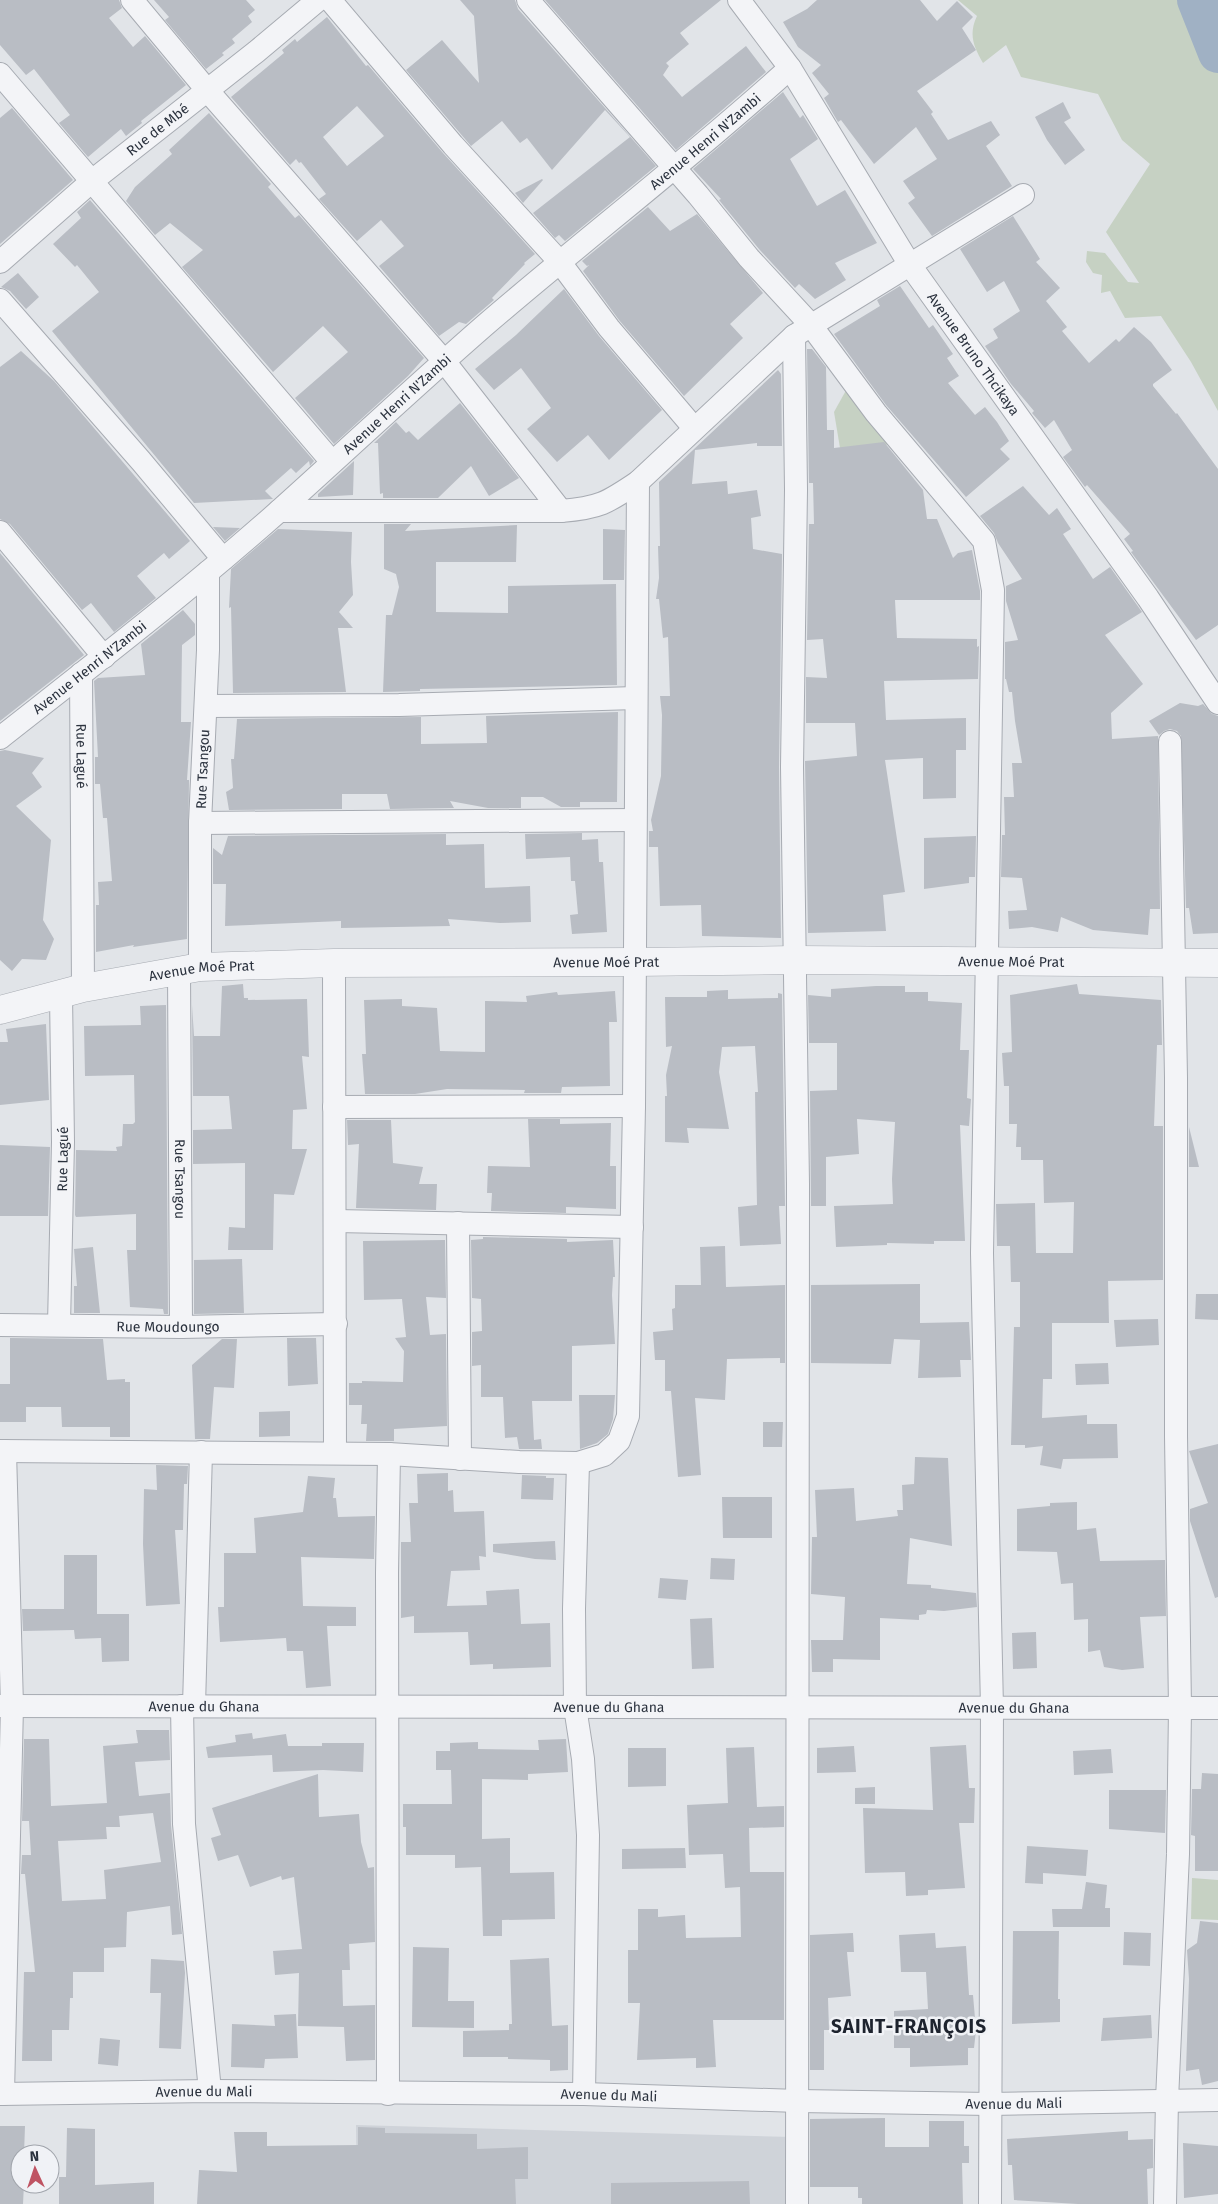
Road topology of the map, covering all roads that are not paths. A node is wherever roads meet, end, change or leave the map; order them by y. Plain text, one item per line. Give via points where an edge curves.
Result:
1 (132, 0) edge
2 (318, 0) edge
3 (330, 0) edge
4 (528, 0) edge
5 (739, 0) edge
6 (790, 68) junction
7 (0, 74) edge
8 (207, 90) junction
9 (675, 168) junction
10 (92, 181) junction
11 (1023, 195) dead end
12 (0, 262) edge
13 (559, 262) junction
14 (910, 265) junction
15 (0, 300) edge
16 (802, 330) junction
17 (444, 361) junction
18 (694, 428) junction
19 (332, 462) junction
20 (638, 482) junction
21 (279, 511) junction
22 (561, 511) junction
23 (0, 532) edge
24 (215, 566) junction
25 (104, 657) junction
26 (81, 674) junction
27 (636, 698) junction
28 (1218, 703) edge
29 (206, 706) junction
30 (0, 738) edge
31 (1170, 742) dead end
32 (635, 820) junction
33 (200, 824) junction
34 (796, 960) junction
35 (987, 961) junction
36 (634, 962) junction
37 (334, 963) junction
38 (1174, 963) junction
39 (1218, 963) edge
40 (190, 969) junction
41 (72, 991) junction
42 (0, 1010) edge
43 (634, 1106) junction
44 (334, 1107) junction
45 (336, 1220) junction
46 (458, 1223) junction
47 (632, 1227) junction
48 (336, 1324) junction
49 (0, 1325) edge
50 (59, 1325) junction
51 (181, 1327) junction
52 (2, 1451) edge
53 (201, 1452) junction
54 (335, 1453) junction
55 (389, 1454) junction
56 (460, 1459) junction
57 (578, 1463) junction
58 (6, 1706) edge
59 (188, 1706) junction
60 (387, 1706) junction
61 (576, 1707) junction
62 (799, 1707) junction
63 (992, 1708) junction
64 (1180, 1708) junction
65 (1218, 1708) edge
66 (210, 2090) junction
67 (1, 2094) edge
68 (388, 2094) junction
69 (584, 2094) junction
70 (1167, 2100) junction
71 (1218, 2100) edge
72 (798, 2101) junction
73 (990, 2104) junction
74 (797, 2204) edge
75 (990, 2204) edge
76 (1165, 2204) edge

1 - 8 street
2 - 8 street, Rue de Mbé
3 - 13 street via 453,145
4 - 9 street
5 - 6 street, Avenue Bruno Thcikaya
6 - 9 street, Avenue Henri N'Zambi
6 - 14 street, Avenue Bruno Thcikaya
7 - 10 street
8 - 10 street, Rue de Mbé
8 - 17 street
9 - 13 street, Avenue Henri N'Zambi
9 - 16 street via 749,258
10 - 12 street, Rue de Mbé
10 - 19 street
11 - 14 street
13 - 17 street, Avenue Henri N'Zambi
13 - 18 street via 609,328
14 - 16 street
14 - 28 street, Avenue Bruno Thcikaya via 1148,598
15 - 24 street via 141,461
16 - 18 street
16 - 34 street via 792,767
16 - 35 street via 984,541 993,590
17 - 19 street, Avenue Henri N'Zambi
17 - 22 street
18 - 20 street
19 - 21 street, Avenue Henri N'Zambi
20 - 22 street via 609,502 588,509
20 - 27 street
21 - 22 street
21 - 24 street, Avenue Henri N'Zambi
23 - 25 street
24 - 25 street, Avenue Henri N'Zambi
24 - 29 street, Rue Tsangou
25 - 26 street, Avenue Henri N'Zambi
26 - 30 street, Avenue Henri N'Zambi
26 - 41 street, Rue Lagué
27 - 29 street via 399,705
27 - 32 street
29 - 33 street, Rue Tsangou
31 - 38 street
32 - 33 street
32 - 36 street
33 - 40 street, Rue Tsangou
34 - 35 street, Avenue Moé Prat
34 - 36 street, Avenue Moé Prat
34 - 62 street
35 - 38 street, Avenue Moé Prat
35 - 63 street via 982,1254
36 - 37 street, Avenue Moé Prat
36 - 43 street
37 - 40 street, Avenue Moé Prat
37 - 44 street
38 - 39 street, Avenue Moé Prat
38 - 64 street
40 - 41 street, Avenue Moé Prat
40 - 51 street, Rue Tsangou
41 - 42 street, Avenue Moé Prat
41 - 50 street, Rue Lagué via 63,1142
43 - 44 street
43 - 47 street
44 - 45 street
45 - 46 street
45 - 48 street
46 - 47 street
46 - 56 street
47 - 57 street via 628,1416 619,1441 604,1456
48 - 51 street, Rue Moudoungo
48 - 54 street
49 - 50 street, Rue Moudoungo
50 - 51 street, Rue Moudoungo
52 - 53 street
52 - 58 street via 12,1623
53 - 54 street
53 - 59 street
54 - 55 street
55 - 56 street
55 - 60 street
56 - 57 street
57 - 61 street via 574,1608
58 - 59 street, Avenue du Ghana
58 - 67 street
59 - 60 street, Avenue du Ghana
59 - 66 street via 184,1824
60 - 61 street, Avenue du Ghana
60 - 68 street
61 - 62 street, Avenue du Ghana
61 - 69 street via 588,1834
62 - 63 street, Avenue du Ghana
62 - 72 street
63 - 64 street, Avenue du Ghana
63 - 73 street
64 - 65 street, Avenue du Ghana
64 - 70 street via 1178,1854
66 - 67 street, Avenue du Mali
66 - 68 street, Avenue du Mali
68 - 69 street, Avenue du Mali
69 - 72 street, Avenue du Mali
70 - 71 street, Avenue du Mali
70 - 73 street, Avenue du Mali
70 - 76 street
72 - 73 street, Avenue du Mali
72 - 74 street
73 - 75 street

